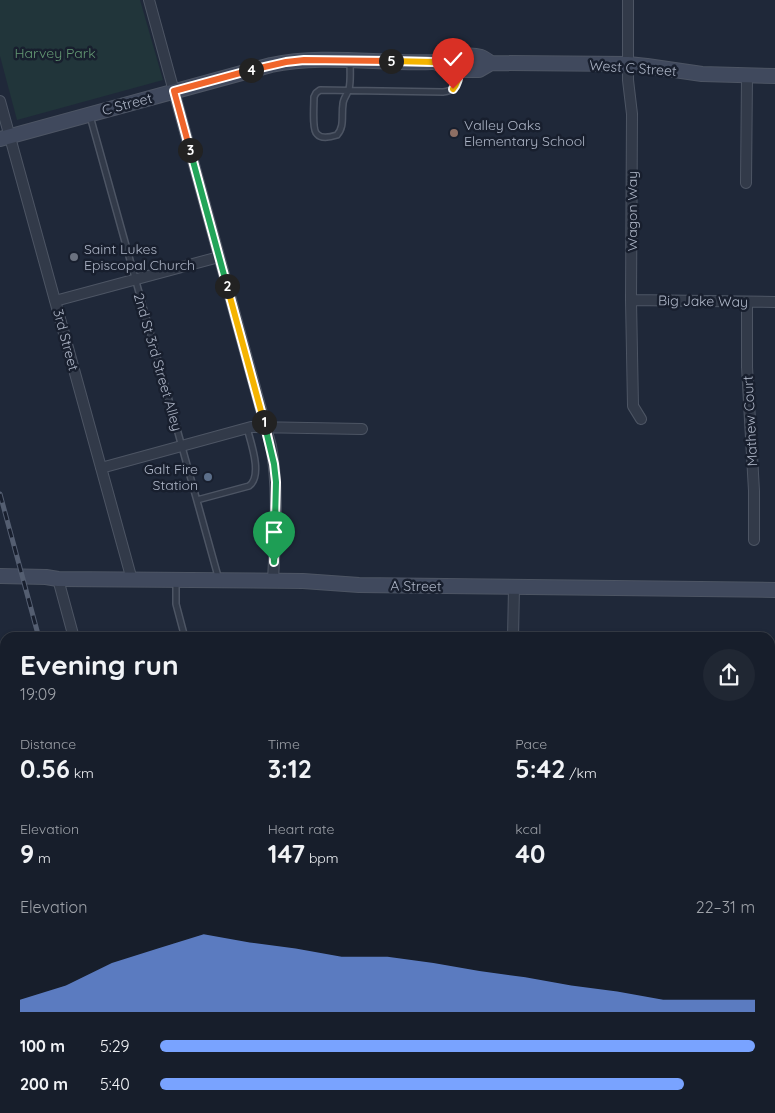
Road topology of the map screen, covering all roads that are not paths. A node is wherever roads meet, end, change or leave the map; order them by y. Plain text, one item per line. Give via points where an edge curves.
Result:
1 (149, 0) edge
2 (628, 0) edge
3 (350, 60) junction
4 (434, 62) junction
5 (491, 63) junction
6 (628, 64) junction
7 (459, 70) junction
8 (747, 76) junction
9 (775, 76) edge
10 (348, 90) junction
11 (174, 91) junction
12 (0, 101) edge
13 (89, 114) junction
14 (5, 137) edge
15 (746, 183) dead end
16 (219, 257) junction
17 (135, 280) junction
18 (631, 300) junction
19 (55, 301) junction
20 (747, 302) junction
21 (775, 302) edge
22 (642, 419) dead end
23 (248, 428) junction
24 (266, 428) junction
25 (362, 429) dead end
26 (182, 446) junction
27 (101, 468) junction
28 (197, 500) junction
29 (754, 540) dead end
30 (0, 576) edge
31 (58, 579) junction
32 (132, 580) junction
33 (176, 580) junction
34 (219, 580) junction
35 (274, 581) junction
36 (0, 586) edge
37 (514, 587) junction
38 (775, 590) edge
39 (72, 632) edge
40 (183, 632) edge
41 (514, 632) edge

1 - 11 street
2 - 6 street, Wagon Way
3 - 4 street, C Street
3 - 10 lane
3 - 11 street, C Street via 286,62
4 - 5 street, C Street via 459,56 480,57
4 - 7 street, C Street
5 - 6 street, West C Street
5 - 7 street, C Street via 479,70
6 - 8 street, West C Street via 702,74
6 - 18 street, Wagon Way via 632,114
7 - 10 lane via 457,85 449,91
8 - 9 street, West C Street
8 - 15 street
10 - 10 lane via 343,104 342,126 337,136 317,135 314,130 316,93 320,90
11 - 13 street, C Street
11 - 16 street
12 - 14 street, 3rd Street
13 - 14 street, C Street
13 - 17 lane, 2nd St 3rd Street Alley
14 - 19 street, 3rd Street
16 - 17 street
16 - 24 street
17 - 19 street
17 - 26 lane, 2nd St 3rd Street Alley
18 - 20 street, Big Jake Way
18 - 22 street, Wagon Way via 633,406
19 - 27 street, 3rd Street
20 - 21 street, Big Jake Way
20 - 29 street, Mathew Court
23 - 24 street
23 - 26 street
23 - 28 lane via 255,455 256,477 253,483
24 - 25 street
24 - 35 street via 276,482
26 - 27 street
26 - 28 lane, 2nd St 3rd Street Alley
27 - 32 street, 3rd Street
28 - 34 lane, 2nd St 3rd Street Alley
30 - 31 street, A Street
31 - 32 street, A Street
31 - 36 street, A Street via 49,585
31 - 39 street
32 - 33 street, A Street
33 - 34 street, A Street
33 - 40 lane via 176,604
34 - 35 street, A Street
35 - 37 street, A Street
37 - 38 street, A Street
37 - 41 street

